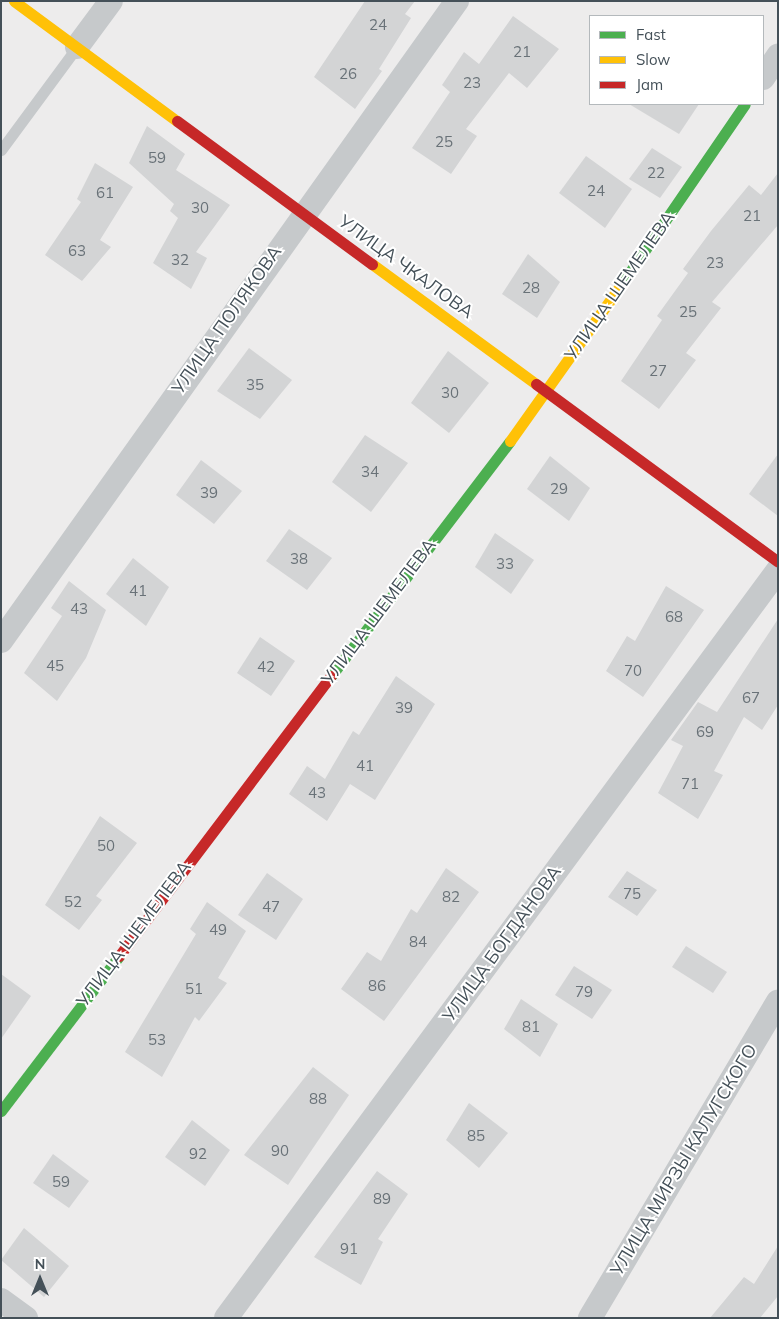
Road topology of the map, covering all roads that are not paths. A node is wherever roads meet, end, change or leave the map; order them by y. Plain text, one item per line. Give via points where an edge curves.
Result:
1 (14, 1) edge
2 (111, 1) edge
3 (457, 1) edge
4 (77, 47) junction
5 (778, 56) edge
6 (764, 77) edge
7 (744, 105) edge
8 (1, 150) edge
9 (302, 213) junction
10 (547, 392) junction
11 (778, 562) edge
12 (778, 570) edge
13 (1, 640) edge
14 (778, 1002) edge
15 (1, 1111) edge
16 (1, 1300) edge
17 (26, 1318) edge
18 (226, 1318) edge
19 (590, 1318) edge

1 - 4 street, УЛИЦА ЧКАЛОВА
2 - 4 street
3 - 9 street, УЛИЦА ПОЛЯКОВА
4 - 8 lane
4 - 9 street, УЛИЦА ЧКАЛОВА
5 - 6 street
7 - 10 street, УЛИЦА ШЕМЕЛЕВА
9 - 10 street, УЛИЦА ЧКАЛОВА
9 - 13 street, УЛИЦА ПОЛЯКОВА
10 - 11 street, УЛИЦА ЧКАЛОВА
10 - 15 street, УЛИЦА ШЕМЕЛЕВА
12 - 18 street, УЛИЦА БОГДАНОВА
14 - 19 street, УЛИЦА МИРЗЫ КАЛУГСКОГО
16 - 17 street

